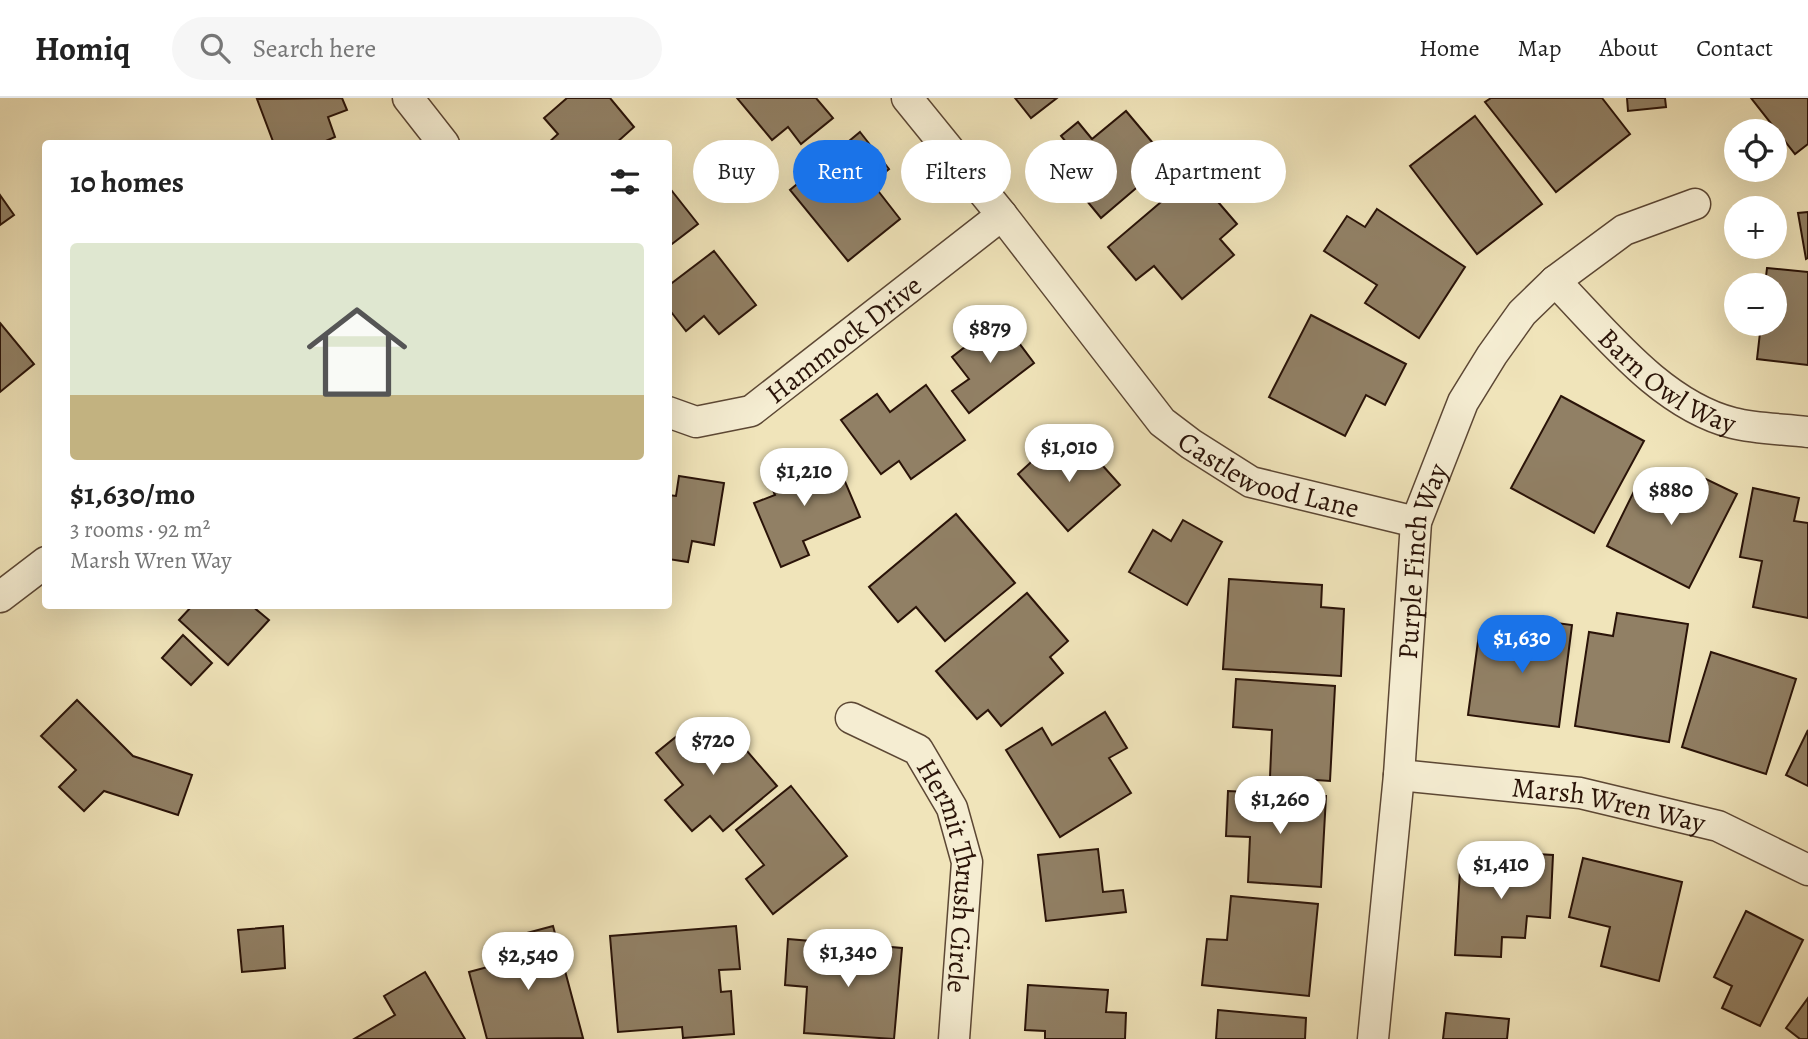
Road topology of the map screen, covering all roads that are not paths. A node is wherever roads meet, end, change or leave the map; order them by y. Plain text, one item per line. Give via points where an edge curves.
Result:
1 (408, 98) edge
2 (907, 98) edge
3 (441, 140) edge
4 (1695, 204) dead end
5 (1002, 215) junction
6 (1555, 281) junction
7 (672, 413) edge
8 (1808, 432) edge
9 (1416, 522) junction
10 (42, 565) edge
11 (0, 597) edge
12 (851, 718) dead end
13 (1399, 775) junction
14 (1808, 870) edge
15 (954, 1039) edge
16 (1373, 1039) edge

1 - 3 street
2 - 5 street, Castlewood Lane
4 - 6 street, Purple Finch Way via 1624,230
5 - 7 street, Hammock Drive via 751,411 696,422
5 - 9 street, Castlewood Lane via 1162,422 1191,444 1251,482
6 - 8 street, Barn Owl Way via 1646,373 1684,402 1732,422
6 - 9 street, Purple Finch Way via 1522,313 1463,402
9 - 13 street, Purple Finch Way
10 - 11 street
12 - 15 street, Hermit Thrush Circle via 918,750 952,808 967,862
13 - 14 street, Marsh Wren Way via 1580,793 1718,826
13 - 16 street, Purple Finch Way

